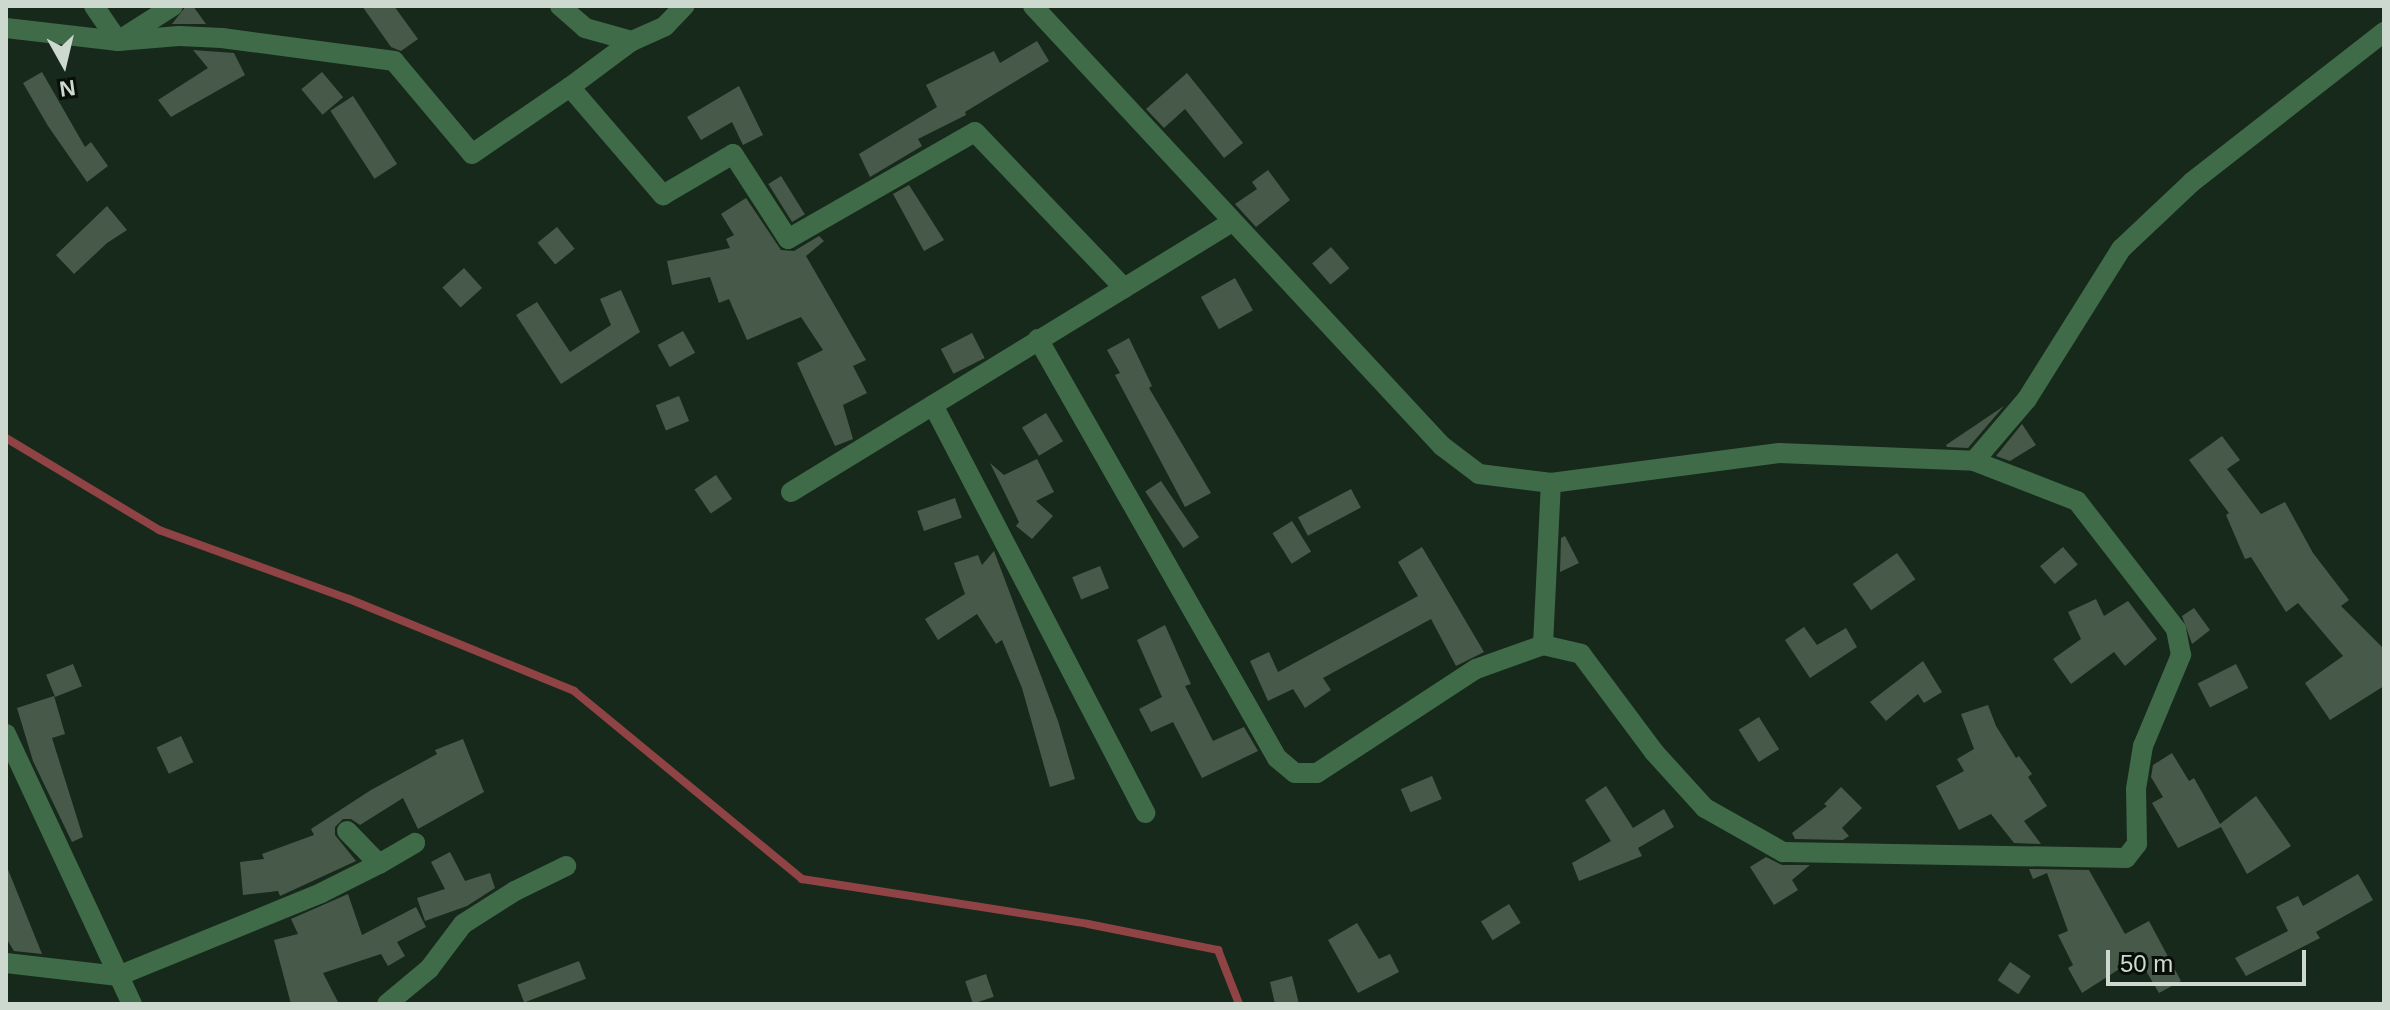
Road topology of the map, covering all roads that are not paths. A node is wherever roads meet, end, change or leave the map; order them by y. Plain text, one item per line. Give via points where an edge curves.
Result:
1 (94, 6) edge
2 (173, 6) edge
3 (560, 6) edge
4 (684, 6) edge
5 (1033, 6) edge
6 (6, 28) edge
7 (2384, 32) edge
8 (118, 41) junction
9 (632, 41) junction
10 (570, 87) junction
11 (1232, 222) junction
12 (1124, 288) junction
13 (1038, 339) junction
14 (933, 405) junction
15 (1974, 461) junction
16 (1551, 483) junction
17 (791, 492) dead end
18 (1543, 645) junction
19 (6, 734) edge
20 (1145, 813) dead end
21 (347, 831) dead end
22 (415, 843) dead end
23 (379, 864) junction
24 (566, 866) dead end
25 (6, 963) edge
26 (118, 976) junction
27 (132, 1004) edge
28 (387, 1004) edge

1 - 8 street
2 - 8 street
3 - 9 street via 585,28
4 - 9 street via 665,26
5 - 11 street
6 - 8 street
7 - 15 street via 2192,182 2121,249 2027,399
8 - 10 street via 222,38 394,61 472,154
9 - 10 street
10 - 12 street via 663,195 733,154 788,239 975,132
11 - 12 street
11 - 16 street via 1442,446 1479,474
12 - 13 street
13 - 14 street
13 - 18 street via 1277,758 1295,773 1317,773 1476,669
14 - 17 street
14 - 20 street
15 - 16 street via 1779,453
15 - 18 street via 2077,501 2176,629 2181,655 2143,746 2136,789 2137,844 2126,858 1783,852 1705,808 1654,752 1581,654
16 - 18 street
19 - 26 street
21 - 23 street
22 - 23 street
23 - 26 street
24 - 28 street via 463,924 429,969
25 - 26 street
26 - 27 street

